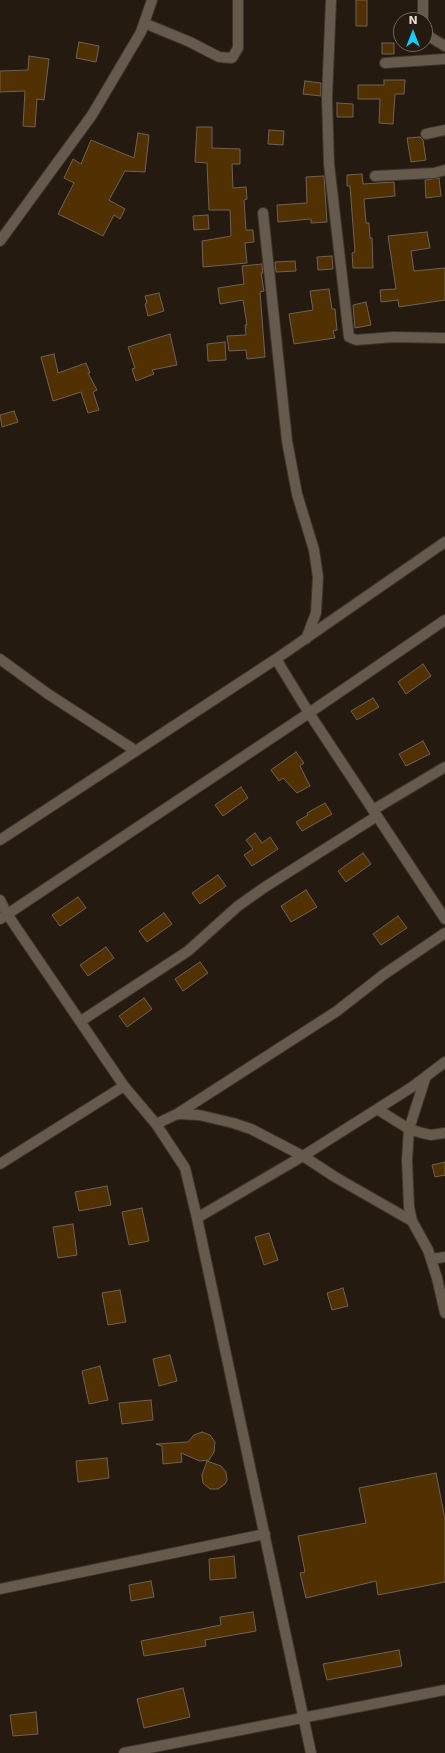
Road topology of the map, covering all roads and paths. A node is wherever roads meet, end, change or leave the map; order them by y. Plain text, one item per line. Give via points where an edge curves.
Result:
1 (152, 0) edge
2 (238, 0) edge
3 (331, 0) edge
4 (423, 0) edge
5 (423, 12) edge
6 (144, 22) junction
7 (433, 39) edge
8 (445, 46) edge
9 (445, 60) edge
10 (385, 63) dead end
11 (445, 130) edge
12 (426, 134) dead end
13 (445, 170) edge
14 (375, 176) dead end
15 (263, 214) dead end
16 (0, 241) edge
17 (445, 338) edge
18 (445, 542) edge
19 (445, 620) edge
20 (306, 639) junction
21 (0, 659) edge
22 (276, 659) junction
23 (309, 713) junction
24 (136, 751) junction
25 (445, 767) edge
26 (375, 813) junction
27 (0, 840) edge
28 (0, 900) edge
29 (4, 916) edge
30 (445, 919) edge
31 (445, 933) edge
32 (81, 1021) junction
33 (445, 1062) edge
34 (425, 1078) junction
35 (124, 1086) junction
36 (377, 1109) junction
37 (178, 1114) junction
38 (156, 1124) junction
39 (409, 1129) junction
40 (445, 1133) edge
41 (303, 1156) junction
42 (0, 1164) edge
43 (197, 1218) junction
44 (412, 1221) junction
45 (445, 1257) edge
46 (431, 1259) junction
47 (445, 1314) edge
48 (265, 1534) junction
49 (0, 1590) edge
50 (445, 1690) edge
51 (303, 1717) junction
52 (124, 1753) edge
53 (311, 1753) edge

1 - 6 street
2 - 6 street via 238,48 232,58 219,56
3 - 17 street via 327,98 329,164 349,337 356,340 393,337
4 - 5 street
6 - 16 street via 141,32 92,115
7 - 8 street
9 - 10 street
11 - 12 street
13 - 14 street via 434,173
15 - 20 street via 287,441 297,494 314,550 318,577 316,613
18 - 20 street
19 - 23 street
20 - 22 street
21 - 24 street via 48,694
22 - 23 street
22 - 24 street
23 - 26 street
23 - 29 street
24 - 27 street
25 - 26 street
26 - 30 street
26 - 32 street via 238,906 188,951
28 - 29 street
29 - 32 street
31 - 37 street via 337,1010
32 - 35 street
33 - 34 street
34 - 36 street
34 - 39 street
35 - 38 street
35 - 42 street
36 - 39 street
36 - 41 street
37 - 38 street
37 - 41 street via 199,1115 252,1129
38 - 43 street via 184,1168
39 - 40 street via 431,1135
39 - 44 street via 407,1186
41 - 43 street
41 - 44 street
43 - 48 street
44 - 46 street
45 - 46 street
46 - 47 street
48 - 49 street
48 - 51 street
50 - 51 street
51 - 52 street
51 - 53 street

